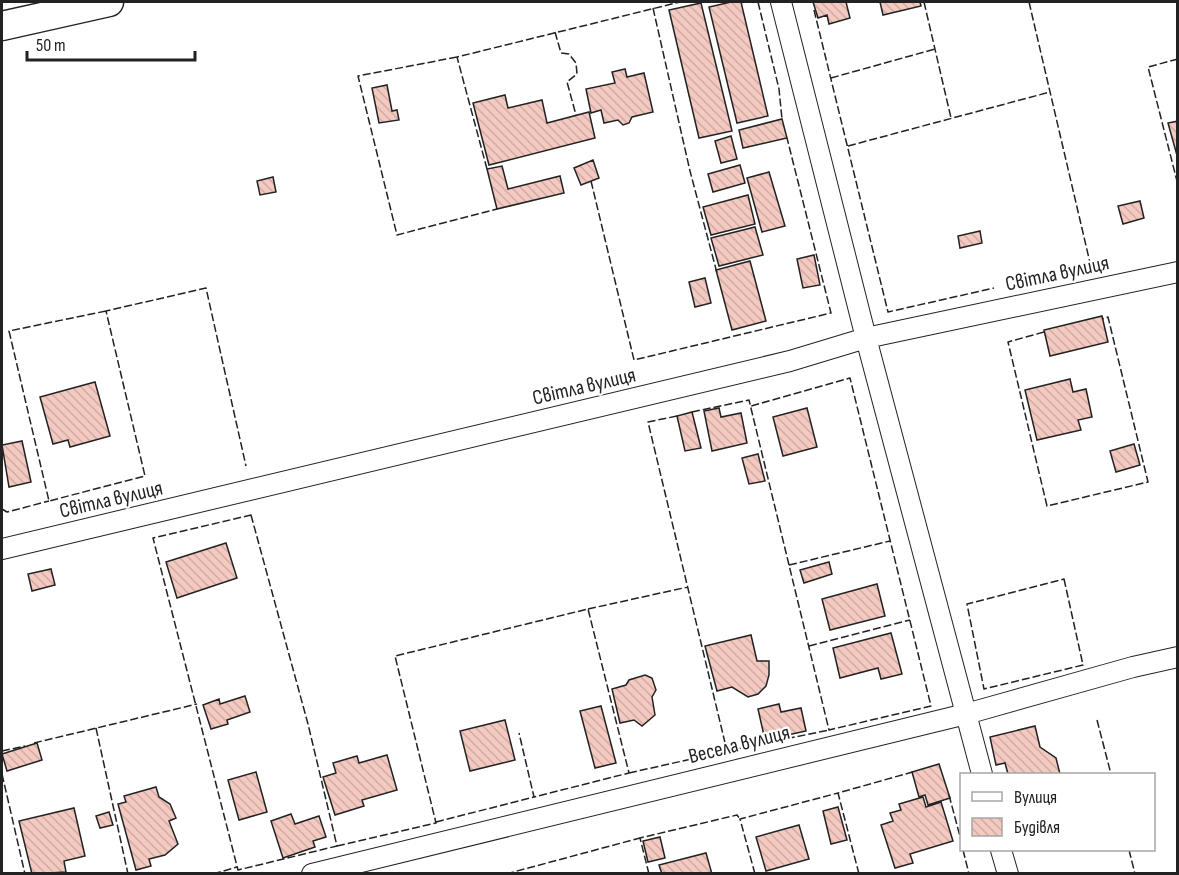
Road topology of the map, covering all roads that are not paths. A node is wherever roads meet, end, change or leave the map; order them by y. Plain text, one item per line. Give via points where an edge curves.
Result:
1 (109, 2) edge
2 (781, 2) edge
3 (2, 26) edge
4 (1178, 272) edge
5 (866, 338) junction
6 (2, 549) edge
7 (1178, 657) edge
8 (966, 714) junction
9 (982, 773) edge
10 (1002, 851) edge
11 (312, 873) edge
12 (1008, 873) edge

1 - 3 street
2 - 5 street
4 - 5 street, Світла вулиця
5 - 6 street, Світла вулиця via 790,361
5 - 8 street
7 - 8 street, Весела вулиця
8 - 9 street
8 - 11 street, Весела вулиця
10 - 12 street

